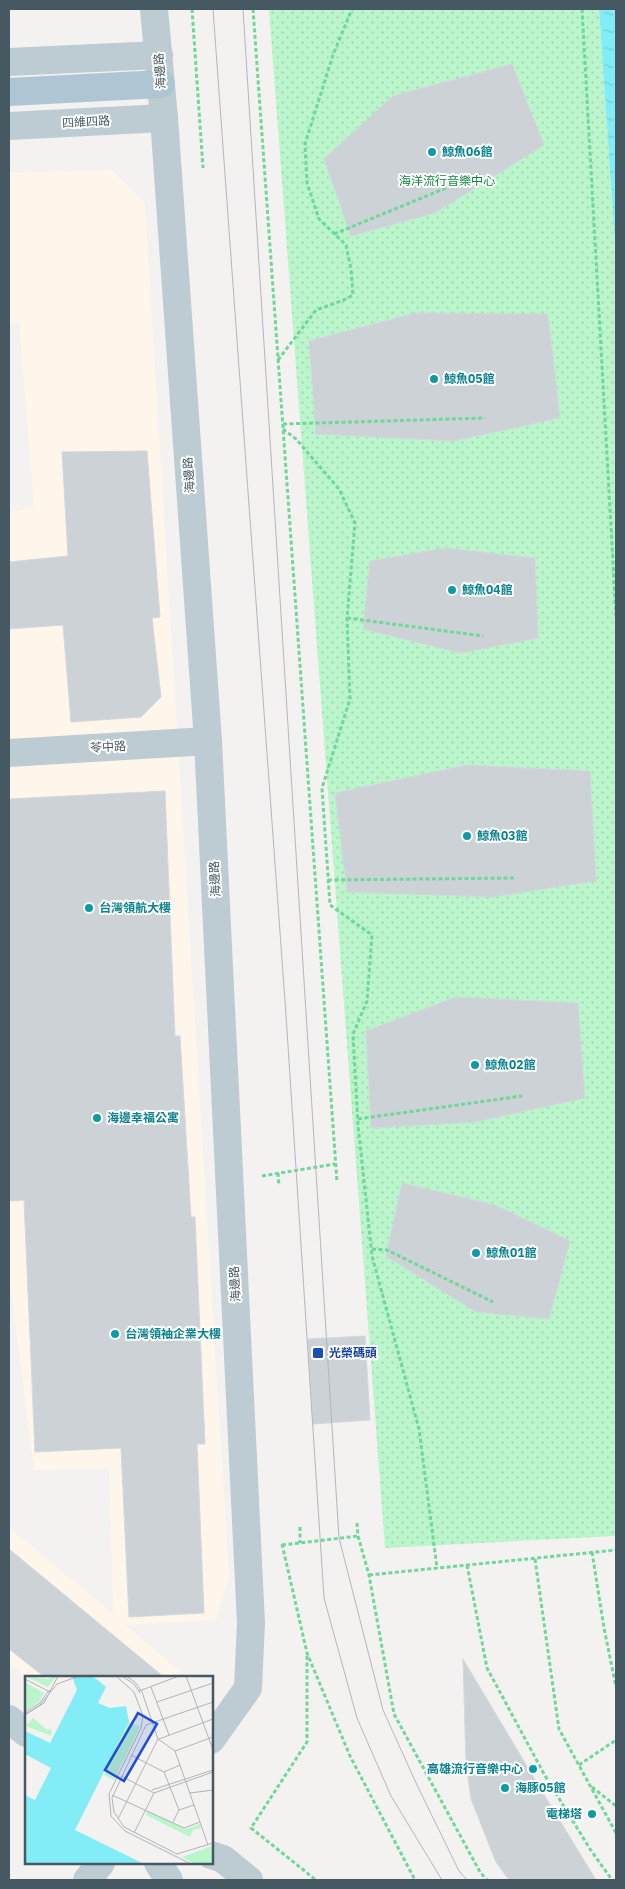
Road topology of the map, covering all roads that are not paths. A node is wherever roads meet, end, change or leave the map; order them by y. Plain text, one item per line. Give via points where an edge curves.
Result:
1 (154, 9) edge
2 (159, 55) junction
3 (9, 62) edge
4 (161, 84) junction
5 (9, 92) edge
6 (164, 118) junction
7 (9, 126) edge
8 (208, 741) junction
9 (9, 753) edge
10 (9, 1719) edge
11 (25, 1732) edge
12 (212, 1739) edge
13 (212, 1855) edge
14 (101, 1864) edge
15 (159, 1864) edge
16 (87, 1880) edge
17 (169, 1880) edge
18 (249, 1880) edge

1 - 2 street, 海邊路
2 - 3 street
2 - 4 street, 海邊路
4 - 5 main road
4 - 6 street, 海邊路
6 - 7 street, 四維四路
6 - 8 street, 海邊路
8 - 9 street, 苓中路
8 - 12 street, 海邊路 via 251,1623 248,1688
10 - 11 street
13 - 18 street via 223,1859
14 - 16 street
15 - 17 street

